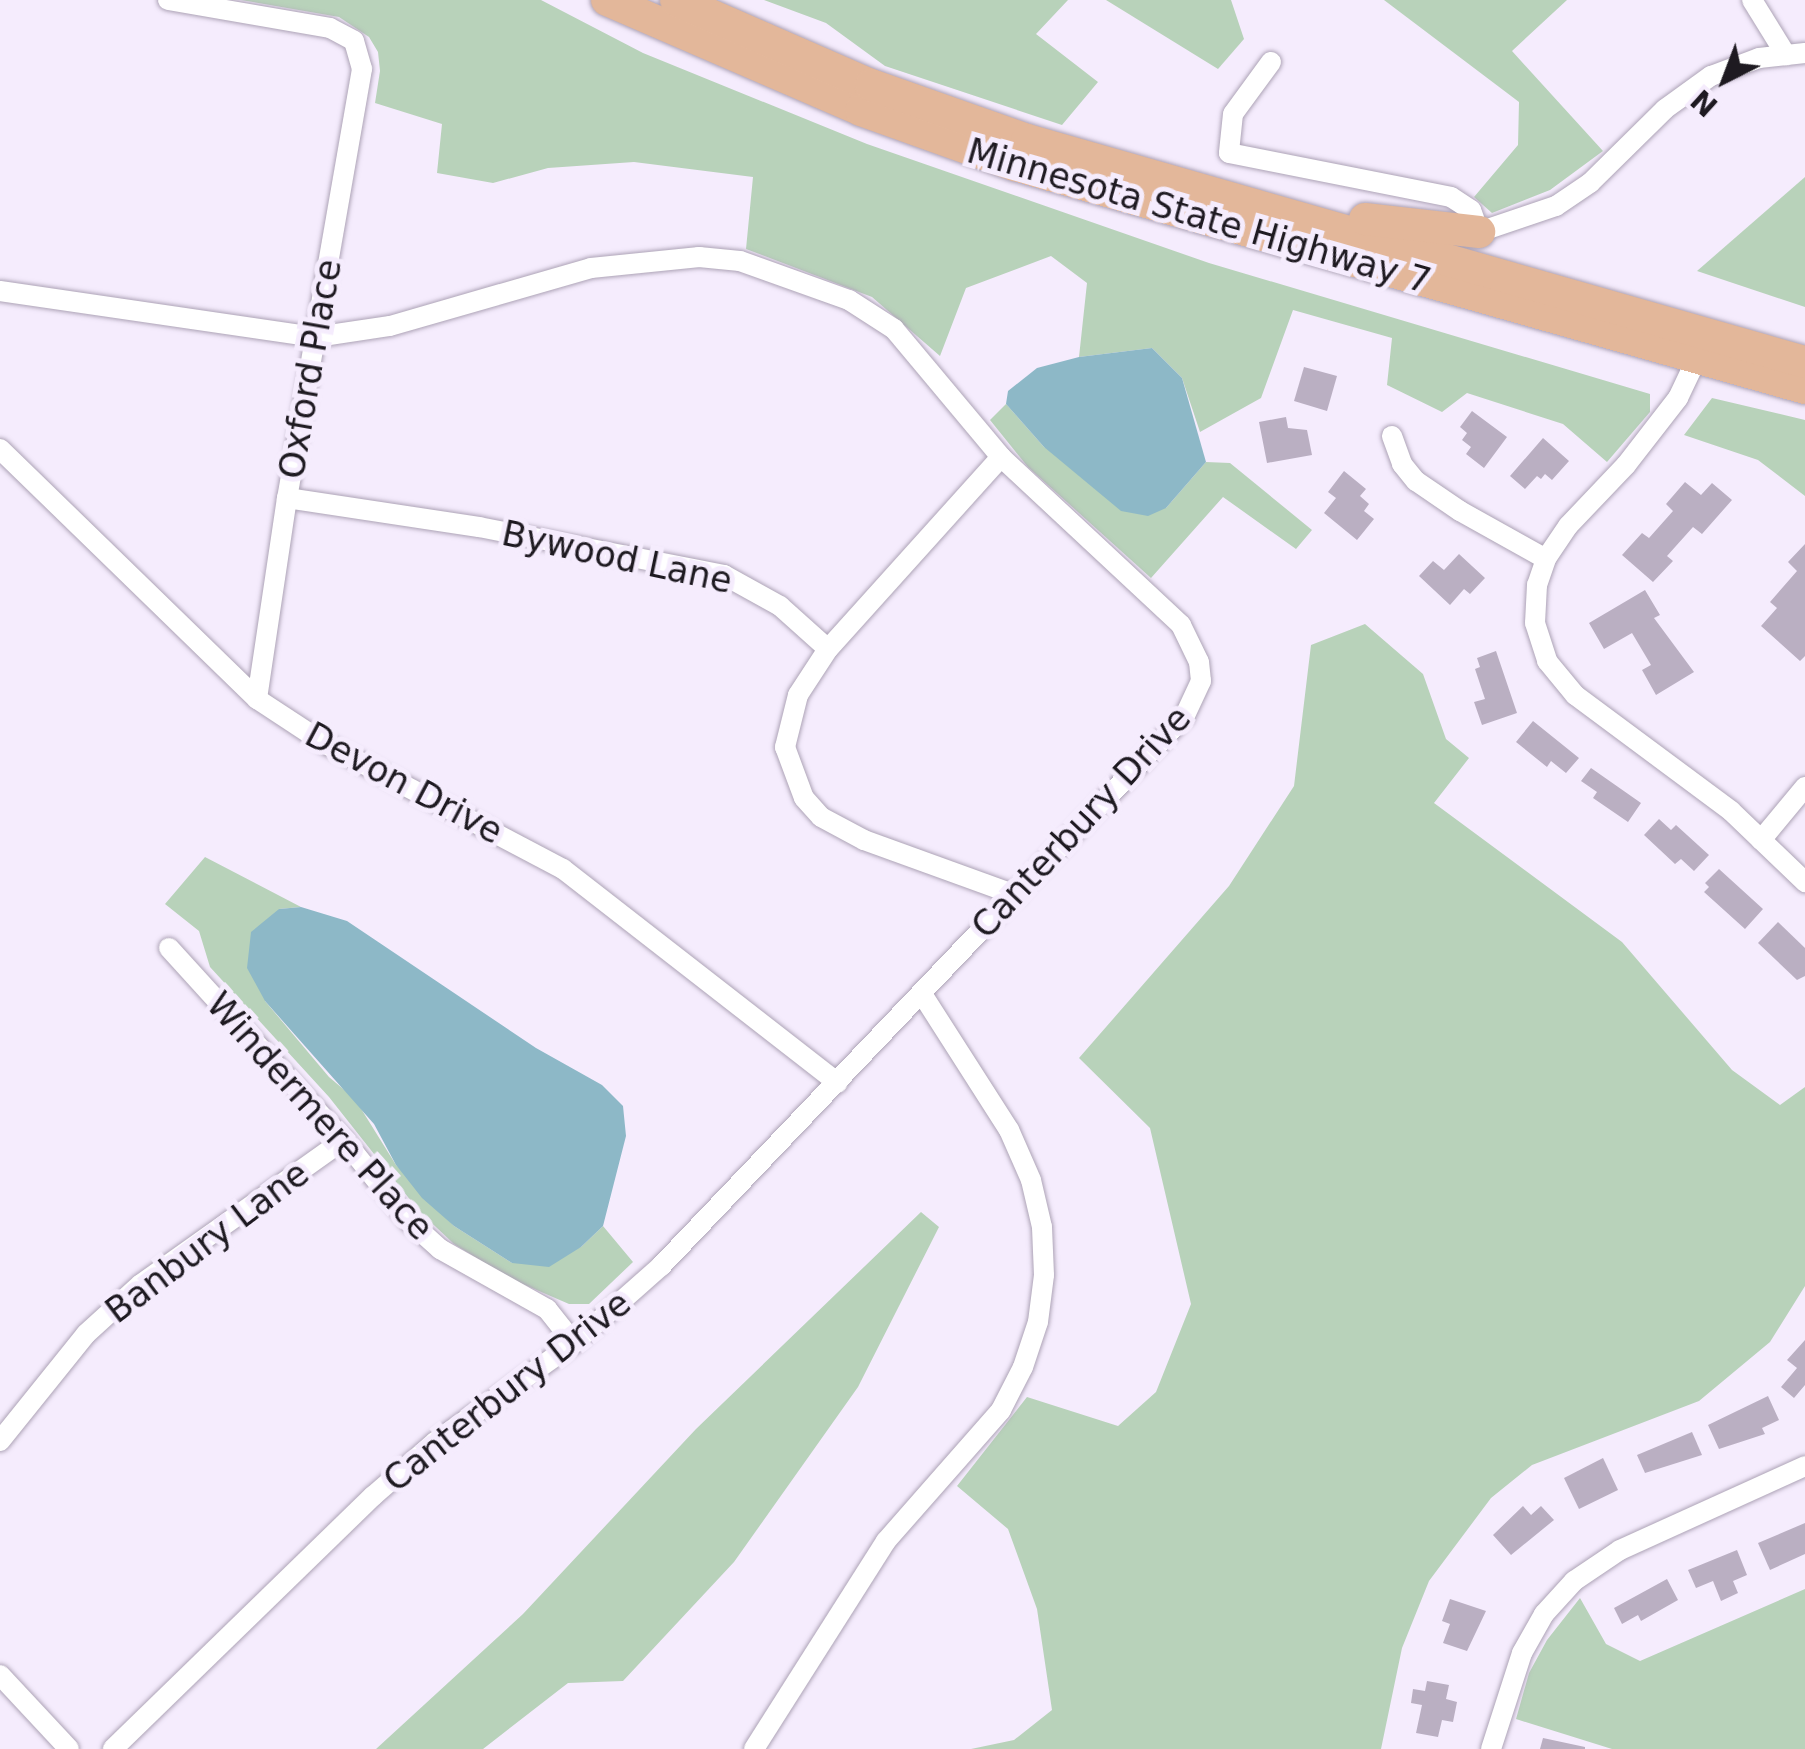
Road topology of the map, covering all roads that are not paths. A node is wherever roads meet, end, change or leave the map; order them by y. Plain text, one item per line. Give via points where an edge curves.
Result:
1 (168, 0) edge
2 (607, 0) edge
3 (676, 0) edge
4 (1752, 0) edge
5 (1796, 54) edge
6 (1272, 62) dead end
7 (1248, 204) junction
8 (1479, 232) junction
9 (0, 291) edge
10 (316, 336) junction
11 (1697, 358) junction
12 (1805, 362) edge
13 (1805, 388) edge
14 (1392, 436) dead end
15 (0, 449) edge
16 (1001, 456) junction
17 (287, 498) junction
18 (1546, 558) junction
19 (828, 649) junction
20 (257, 699) junction
21 (1805, 787) edge
22 (1760, 840) junction
23 (1805, 882) edge
24 (1016, 894) junction
25 (170, 948) dead end
26 (922, 994) junction
27 (838, 1083) junction
28 (344, 1140) junction
29 (574, 1343) junction
30 (0, 1441) edge
31 (1805, 1466) edge
32 (0, 1675) edge
33 (70, 1749) edge
34 (113, 1749) edge
35 (754, 1749) edge
36 (1492, 1749) edge

1 - 10 street, Oxford Place via 330,28 354,41 362,69
2 - 11 main road, Minnesota State Highway 7 via 861,110 1014,165
3 - 7 main road, Minnesota State Highway 7 via 1009,134
4 - 5 street
5 - 8 street via 1759,58 1711,76 1567,199
6 - 8 street via 1233,114 1229,153 1451,197 1470,210
7 - 8 main road via 1271,200
7 - 12 main road, Minnesota State Highway 7
9 - 10 street, Canterbury Drive
10 - 16 street, Canterbury Drive via 390,326 591,268 699,257 740,261 872,312 912,348
10 - 17 street, Oxford Place
11 - 13 main road, Minnesota State Highway 7
11 - 18 street via 1678,398
14 - 18 street via 1416,481
15 - 20 street, Devon Drive
16 - 19 street
16 - 24 street, Canterbury Drive via 1181,625 1193,643 1201,681 1184,717
17 - 19 street, Bywood Lane via 724,575 780,606
17 - 20 street, Oxford Place
18 - 22 street via 1535,622 1547,661 1595,714 1674,765
19 - 24 street via 789,718 785,746 804,798 845,832
20 - 27 street, Devon Drive via 324,743 563,869
21 - 22 street
22 - 23 street
24 - 26 street, Canterbury Drive
25 - 28 street, Windermere Place
26 - 27 street, Canterbury Drive
26 - 35 street via 1009,1130 1031,1180 1042,1228 1038,1322 1001,1410 886,1541
27 - 29 street, Canterbury Drive via 637,1290
28 - 29 street, Windermere Place via 440,1249 547,1309
28 - 30 street, Banbury Lane via 141,1284 86,1334
29 - 34 street, Canterbury Drive via 448,1432 373,1496
31 - 36 street via 1620,1550 1574,1580 1522,1654
32 - 33 street

